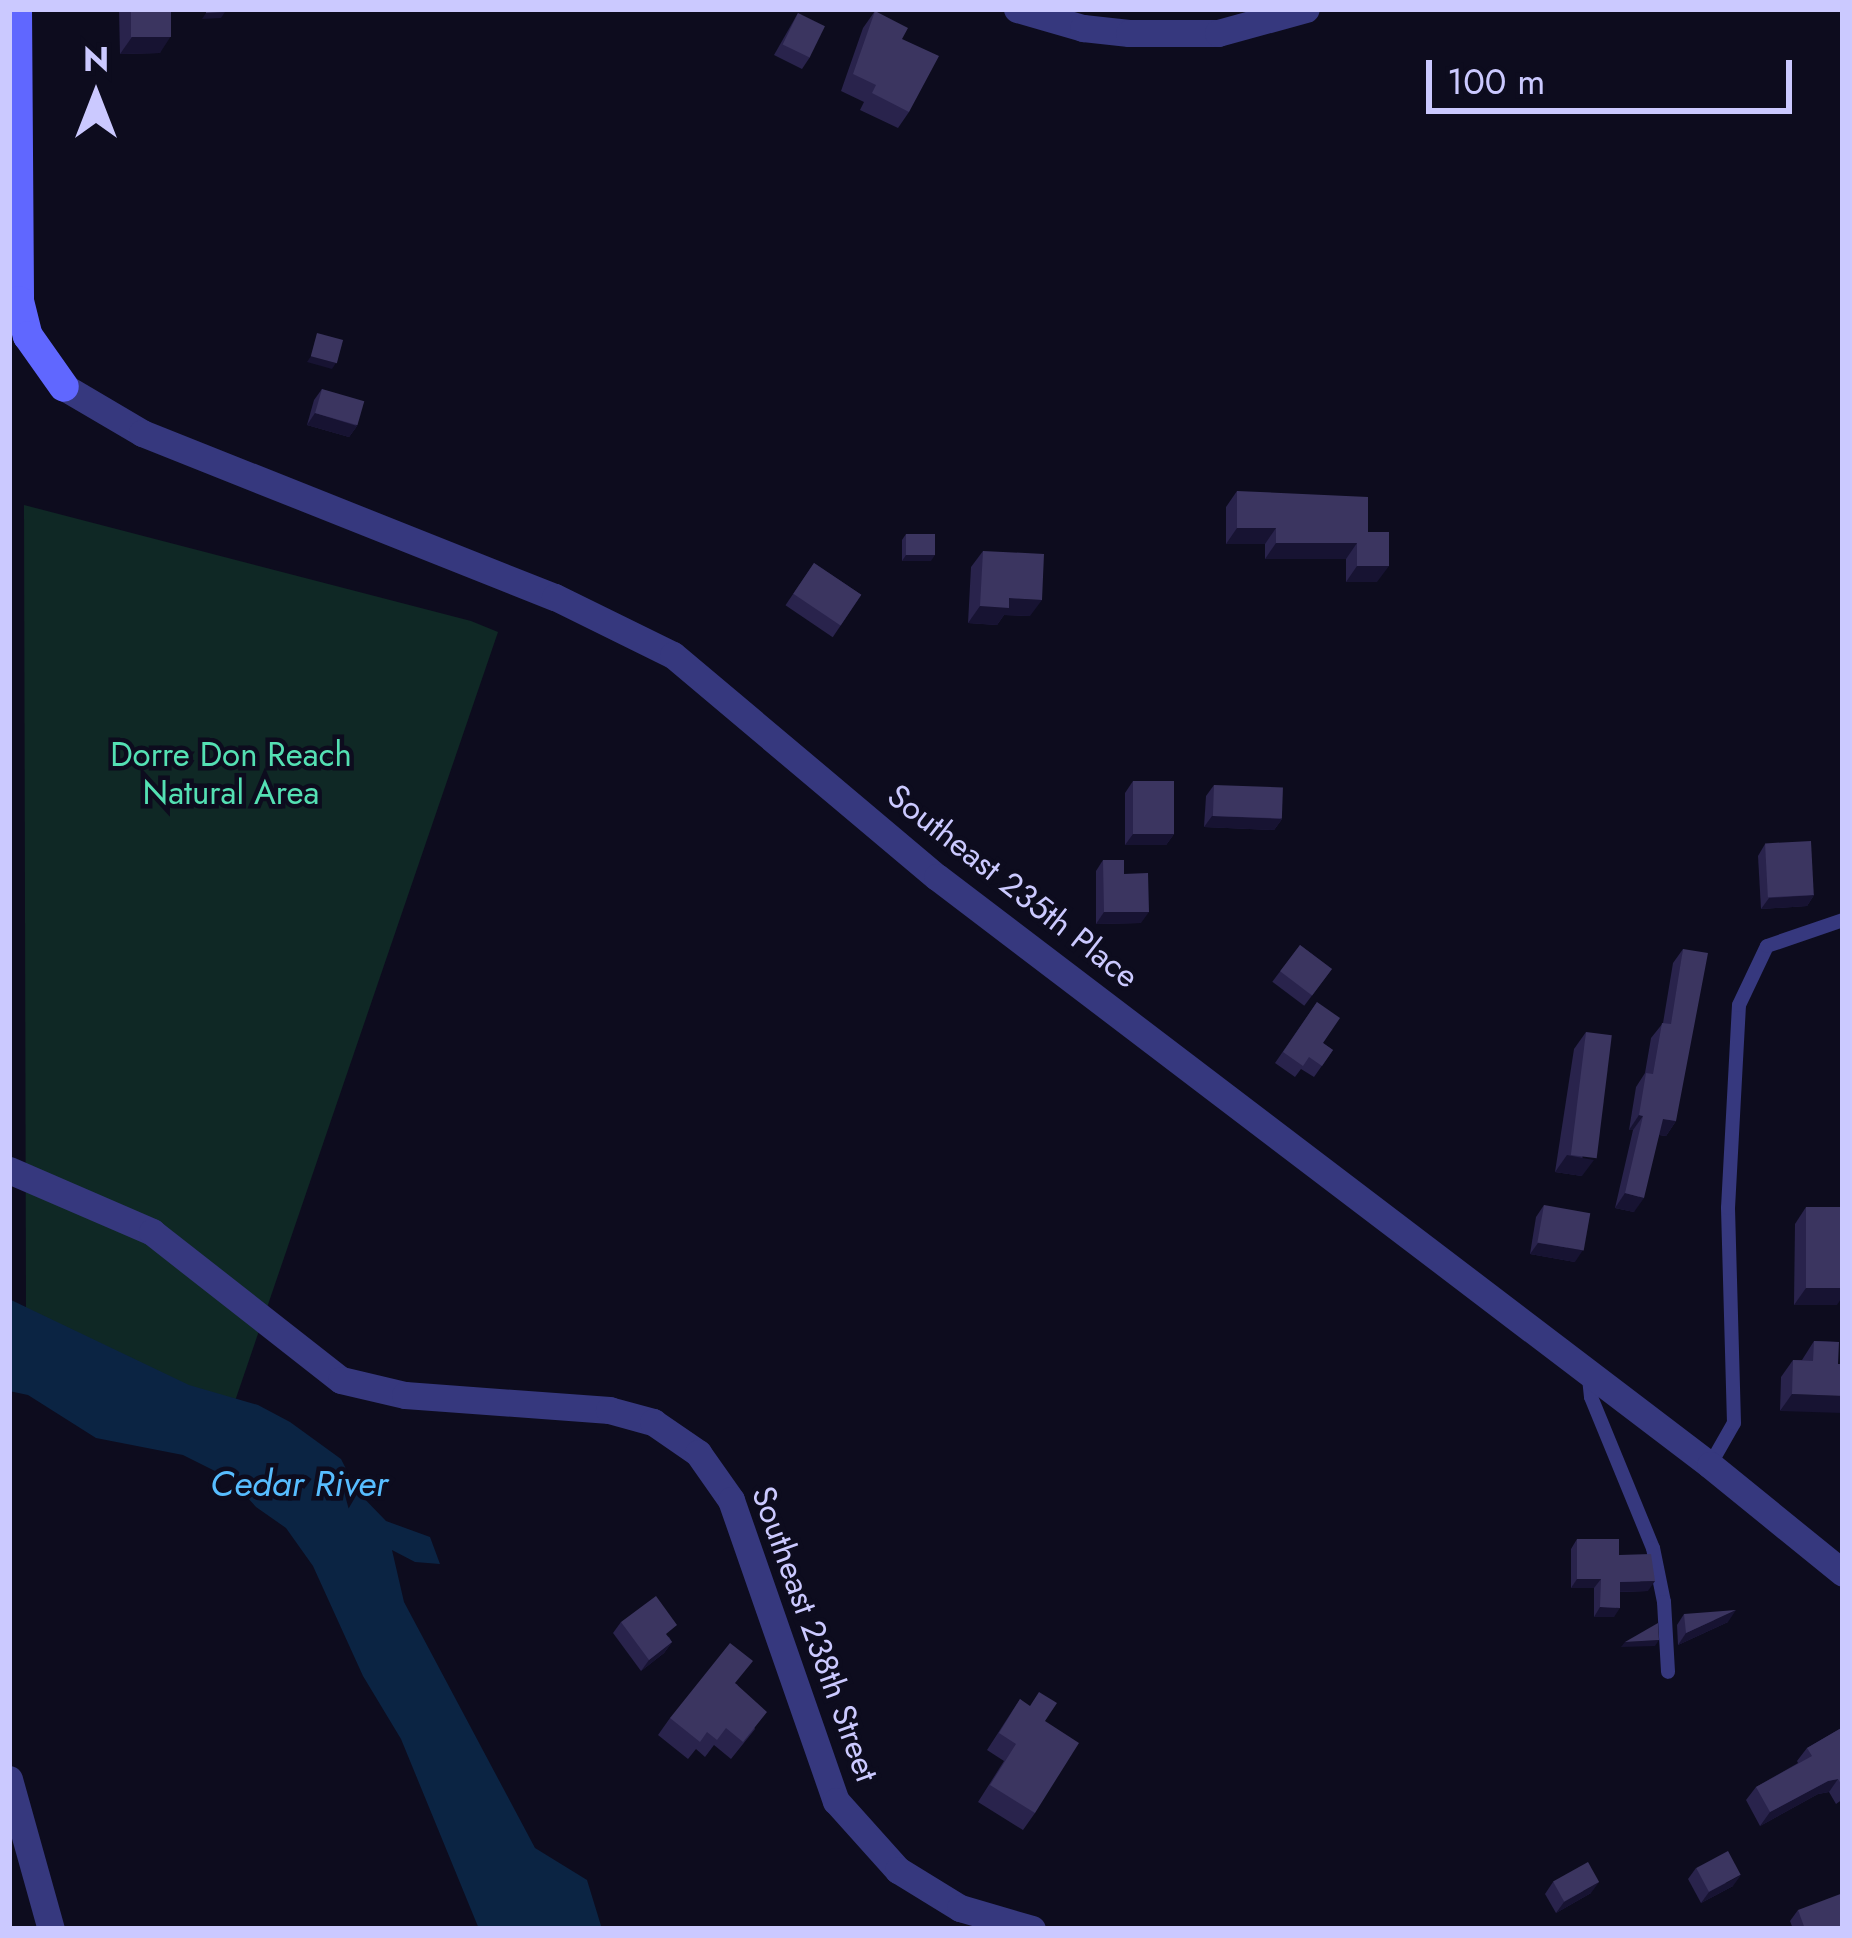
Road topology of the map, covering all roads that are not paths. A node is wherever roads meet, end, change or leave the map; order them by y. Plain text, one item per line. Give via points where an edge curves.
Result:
1 (17, 9) edge
2 (1018, 9) edge
3 (1306, 9) edge
4 (64, 387) joint
5 (1843, 920) edge
6 (9, 1170) edge
7 (1588, 1372) junction
8 (1711, 1465) junction
9 (1843, 1573) edge
10 (1668, 1672) dead end
11 (9, 1778) edge
12 (50, 1929) edge
13 (1032, 1929) edge

1 - 4 street via 19,301 28,336
2 - 3 street via 1129,33 1218,33
4 - 7 street, Southeast 235th Place via 142,433 555,597 674,655 937,877
5 - 8 lane via 1767,946 1739,1005 1729,1208 1734,1423
6 - 13 street, Southeast 238th Street via 152,1232 340,1380 405,1395 609,1410 653,1421 698,1453 731,1500 836,1801 898,1870 960,1908
7 - 8 street, Southeast 235th Place
7 - 10 lane via 1653,1548
8 - 9 street, Southeast 235th Place
11 - 12 street

